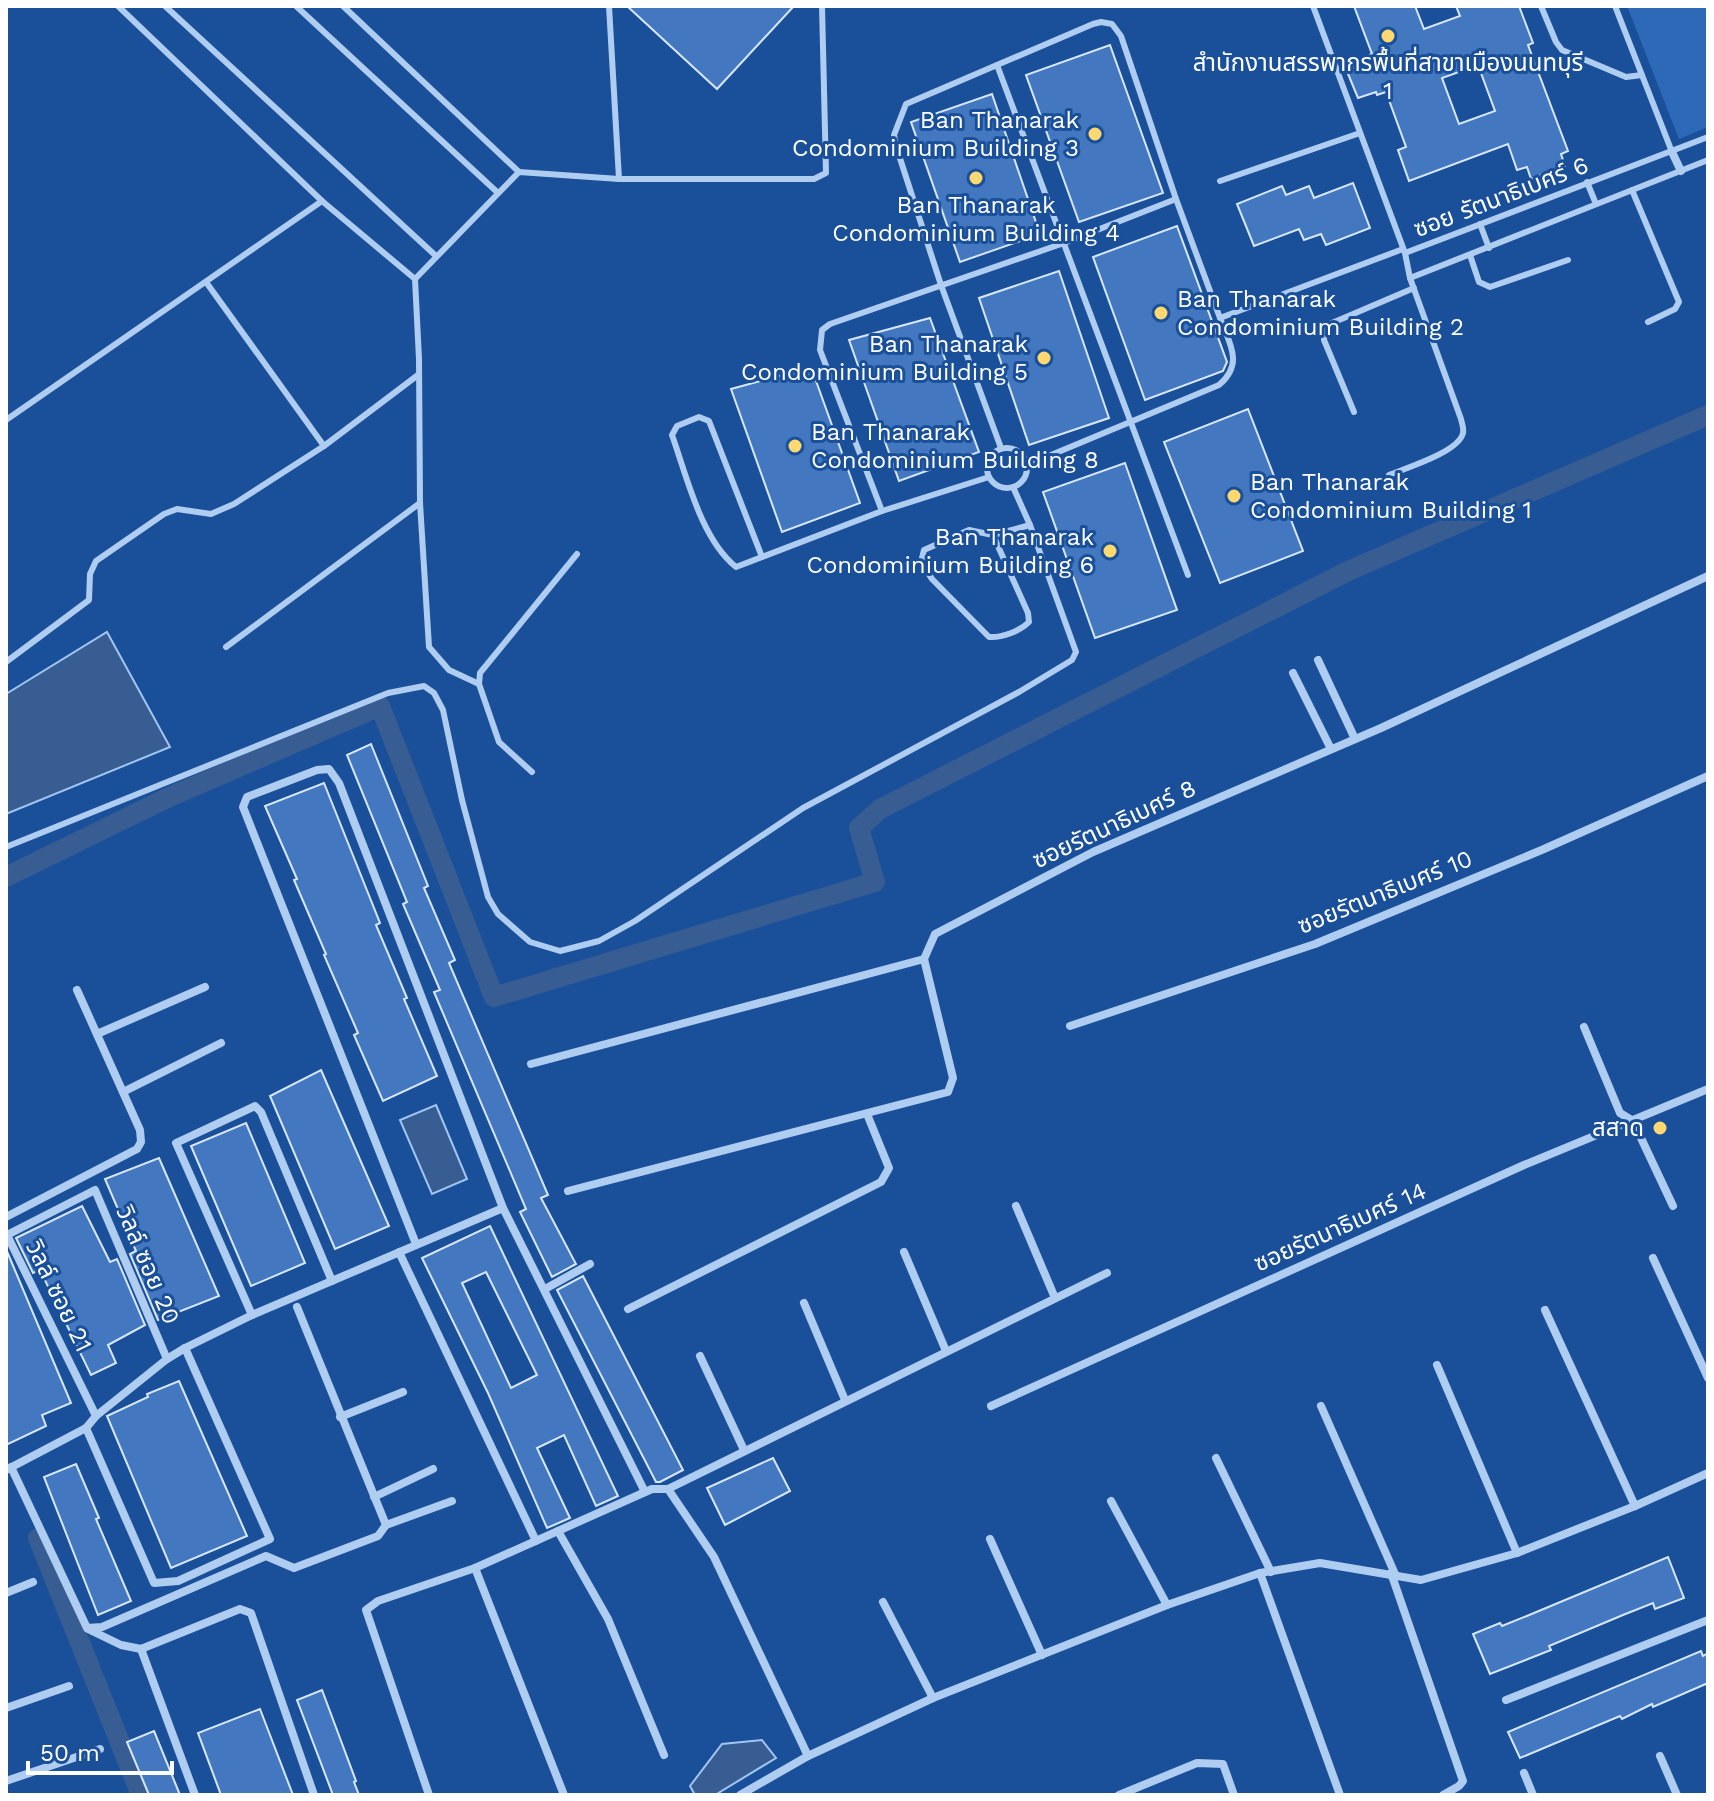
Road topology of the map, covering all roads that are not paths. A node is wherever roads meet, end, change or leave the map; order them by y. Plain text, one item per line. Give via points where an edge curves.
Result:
1 (118, 6) edge
2 (165, 6) edge
3 (296, 6) edge
4 (343, 6) edge
5 (609, 6) edge
6 (822, 6) edge
7 (1313, 6) edge
8 (1541, 6) edge
9 (1615, 6) edge
10 (997, 65) junction
11 (1642, 75) junction
12 (1360, 133) junction
13 (1708, 137) edge
14 (1672, 152) junction
15 (1708, 160) edge
16 (1681, 171) junction
17 (519, 172) junction
18 (619, 179) junction
19 (1220, 181) dead end
20 (1587, 182) junction
21 (1632, 190) junction
22 (497, 192) junction
23 (1176, 199) junction
24 (322, 201) junction
25 (1596, 204) junction
26 (1480, 224) junction
27 (1064, 243) junction
28 (1489, 248) junction
29 (1404, 251) junction
30 (1470, 255) junction
31 (436, 256) junction
32 (1568, 260) dead end
33 (1410, 278) junction
34 (415, 279) junction
35 (206, 282) junction
36 (941, 285) junction
37 (1414, 288) junction
38 (1220, 318) junction
39 (1648, 322) dead end
40 (418, 375) junction
41 (1354, 412) dead end
42 (6, 420) edge
43 (1129, 421) junction
44 (324, 446) junction
45 (1001, 448) junction
46 (1027, 465) junction
47 (1389, 475) dead end
48 (989, 477) junction
49 (1013, 487) junction
50 (420, 503) junction
51 (882, 511) junction
52 (1030, 525) junction
53 (993, 535) junction
54 (577, 554) dead end
55 (762, 557) junction
56 (1188, 575) dead end
57 (1708, 576) edge
58 (226, 647) dead end
59 (1318, 660) dead end
60 (6, 662) edge
61 (1293, 673) dead end
62 (479, 684) junction
63 (1355, 739) junction
64 (1331, 749) junction
65 (532, 772) dead end
66 (1708, 776) edge
67 (6, 847) edge
68 (924, 959) junction
69 (205, 987) dead end
70 (77, 990) dead end
71 (1070, 1026) dead end
72 (1584, 1027) dead end
73 (97, 1034) junction
74 (221, 1043) dead end
75 (531, 1064) dead end
76 (1708, 1089) edge
77 (123, 1092) junction
78 (867, 1114) junction
79 (1633, 1121) junction
80 (568, 1191) dead end
81 (1016, 1206) dead end
82 (1673, 1206) dead end
83 (503, 1208) junction
84 (49, 1214) joint
85 (6, 1217) edge
86 (416, 1244) junction
87 (399, 1252) junction
88 (904, 1252) dead end
89 (1653, 1258) dead end
90 (590, 1264) dead end
91 (1107, 1273) dead end
92 (332, 1281) junction
93 (545, 1289) junction
94 (1055, 1298) junction
95 (804, 1303) dead end
96 (297, 1307) dead end
97 (628, 1309) dead end
98 (1545, 1310) dead end
99 (252, 1315) junction
100 (185, 1348) junction
101 (946, 1351) junction
102 (700, 1356) dead end
103 (167, 1359) junction
104 (1437, 1365) dead end
105 (1708, 1378) edge
106 (403, 1392) dead end
107 (845, 1400) junction
108 (991, 1406) dead end
109 (1321, 1406) dead end
110 (96, 1416) junction
111 (340, 1417) junction
112 (86, 1428) junction
113 (744, 1450) junction
114 (1216, 1458) dead end
115 (9, 1469) edge
116 (433, 1469) dead end
117 (1708, 1473) edge
118 (668, 1489) junction
119 (645, 1492) junction
120 (374, 1497) junction
121 (452, 1501) dead end
122 (1111, 1501) dead end
123 (1635, 1506) junction
124 (386, 1525) junction
125 (558, 1531) junction
126 (990, 1539) dead end
127 (536, 1541) junction
128 (1517, 1553) junction
129 (475, 1568) junction
130 (1271, 1572) junction
131 (1260, 1573) junction
132 (1393, 1574) junction
133 (33, 1582) dead end
134 (6, 1593) edge
135 (883, 1602) dead end
136 (1167, 1605) junction
137 (1708, 1620) edge
138 (87, 1628) junction
139 (141, 1649) junction
140 (1042, 1655) junction
141 (69, 1686) dead end
142 (933, 1698) junction
143 (1506, 1700) dead end
144 (6, 1708) edge
145 (100, 1749) dead end
146 (664, 1755) dead end
147 (808, 1756) junction
148 (1660, 1756) dead end
149 (1524, 1773) dead end
150 (6, 1781) edge
151 (195, 1795) edge
152 (314, 1795) edge
153 (429, 1795) edge
154 (564, 1795) edge
155 (740, 1795) edge
156 (1119, 1795) edge
157 (1234, 1795) edge
158 (1340, 1795) edge
159 (1443, 1795) edge
160 (1533, 1795) edge
161 (1677, 1795) edge

1 - 24 lane
2 - 31 lane
3 - 22 lane
4 - 17 lane
5 - 18 lane
6 - 18 lane via 826,173 814,179
7 - 12 lane
8 - 11 lane via 1562,50 1626,77
9 - 11 lane
10 - 23 lane via 1093,24 1112,24 1121,36
10 - 27 lane
10 - 36 lane via 906,104 894,135
11 - 14 lane
12 - 19 lane
12 - 29 lane
13 - 14 lane, ซอย รัตนาธิเบศร์ 6
14 - 16 street
14 - 20 lane, ซอย รัตนาธิเบศร์ 6
15 - 16 lane, ซอย รัตนาธิเบศร์ 6
16 - 21 lane, ซอย รัตนาธิเบศร์ 6
17 - 18 lane
17 - 22 lane
20 - 25 lane
20 - 26 lane, ซอย รัตนาธิเบศร์ 6
21 - 25 lane, ซอย รัตนาธิเบศร์ 6
21 - 39 lane via 1679,302
22 - 31 lane
23 - 27 lane
23 - 38 lane
24 - 34 lane
24 - 35 lane
25 - 28 lane, ซอย รัตนาธิเบศร์ 6
26 - 28 lane
26 - 29 lane, ซอย รัตนาธิเบศร์ 6
27 - 36 lane
27 - 43 lane
28 - 30 lane, ซอย รัตนาธิเบศร์ 6
29 - 33 lane, ซอย รัตนาธิเบศร์ 6
29 - 38 lane
30 - 32 lane via 1479,282 1490,287
30 - 33 lane, ซอย รัตนาธิเบศร์ 6
31 - 34 lane
33 - 37 lane
34 - 40 lane
35 - 42 lane
35 - 44 lane
36 - 45 lane
36 - 51 lane via 822,330 820,350
37 - 41 lane via 1323,330
37 - 47 lane via 1463,433 1440,454
38 - 43 lane via 1234,364 1232,374 1186,401
40 - 44 lane
40 - 50 lane
43 - 46 lane
43 - 56 lane
44 - 60 lane via 211,514 177,509 164,514 96,561 89,600
45 - 46 lane via 1021,452
45 - 48 lane via 987,463
46 - 49 lane via 1024,479
48 - 49 lane via 999,487
48 - 51 lane
49 - 52 lane
50 - 58 lane
50 - 62 lane via 429,647 449,670
51 - 55 lane
52 - 53 lane
52 - 67 lane via 1076,652 1072,660 803,808 635,921 588,944 560,951 530,942 498,914 488,897 443,710 424,686 388,693
53 - 53 lane via 960,533 924,550 921,562 994,638 1029,622
54 - 62 lane via 480,673
55 - 55 lane via 709,421 699,417 677,426 672,435 723,557 736,567
57 - 63 street, ซอยรัตนาธิเบศร์ 8
59 - 63 street
61 - 64 street
62 - 65 lane via 499,742
63 - 64 street, ซอยรัตนาธิเบศร์ 8
64 - 68 street, ซอยรัตนาธิเบศร์ 8 via 1093,852 935,934
66 - 71 street, ซอยรัตนาธิเบศร์ 10 via 1315,944
68 - 75 street
68 - 78 street via 953,1078 948,1092
69 - 73 street
70 - 73 street
72 - 79 street via 1620,1113
73 - 77 street
74 - 77 street
76 - 79 street, ซอยรัตนาธิเบศร์ 14
77 - 85 street via 140,1130 137,1149
78 - 80 street
78 - 97 street via 889,1168 881,1182
79 - 82 street
79 - 108 street, ซอยรัตนาธิเบศร์ 14 via 1524,1165
81 - 94 street
83 - 86 street
83 - 86 street via 339,783 329,769 317,770 247,797 243,807
83 - 93 street
84 - 103 street, วิลล์ ซอย 20 via 95,1190
84 - 110 street, วิลล์ ซอย 21 via 7,1235
86 - 87 street
87 - 92 street
87 - 127 street
88 - 101 street
89 - 105 street
90 - 93 street
91 - 94 street
92 - 99 street
92 - 99 street via 255,1106 176,1143
93 - 119 street
94 - 101 street
95 - 107 street
96 - 111 street
98 - 123 street
99 - 100 street
100 - 103 street
100 - 112 street via 270,1539 178,1581 154,1583
101 - 107 street
102 - 113 street
103 - 110 street
104 - 128 street
106 - 111 street
107 - 113 street
109 - 132 street
110 - 112 street
111 - 120 street
112 - 115 street
113 - 118 street
114 - 130 street
115 - 138 street
116 - 120 street
117 - 123 street
118 - 119 street
118 - 147 street via 714,1557
119 - 125 street
120 - 124 street
121 - 124 street
122 - 136 street
123 - 128 street
124 - 138 street via 378,1536 294,1568 266,1556 102,1627
125 - 127 street
125 - 146 street via 608,1619
126 - 140 street
127 - 129 street
128 - 132 street via 1421,1580
129 - 153 street via 378,1601 366,1610
129 - 154 street
130 - 131 street
130 - 132 street via 1320,1563
131 - 136 street
131 - 158 street
132 - 159 street via 1463,1781
133 - 134 street
135 - 142 street
136 - 140 street
137 - 143 street
138 - 139 street
139 - 151 street
139 - 152 street via 240,1609 251,1613
140 - 142 street
141 - 144 street
142 - 147 street
145 - 150 street
147 - 155 street
148 - 161 street
149 - 160 street
156 - 157 street via 1197,1763 1223,1764

